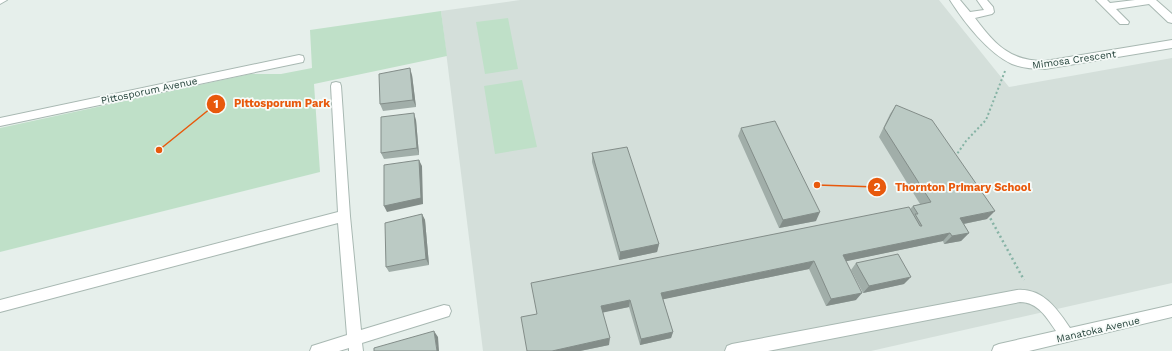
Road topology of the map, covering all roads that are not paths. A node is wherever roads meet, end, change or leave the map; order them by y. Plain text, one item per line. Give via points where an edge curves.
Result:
1 (955, 0) edge
2 (982, 0) edge
3 (1150, 1) edge
4 (1105, 4) edge
5 (968, 16) junction
6 (1172, 20) edge
7 (1124, 22) dead end
8 (1172, 44) edge
9 (299, 59) dead end
10 (336, 86) dead end
11 (0, 122) edge
12 (344, 216) junction
13 (0, 306) edge
14 (444, 311) dead end
15 (1172, 311) edge
16 (1067, 336) junction
17 (355, 346) edge
18 (317, 351) edge
19 (732, 351) edge
20 (1000, 351) edge

1 - 5 street, Mimosa Crescent
2 - 5 street via 988,6 989,12
3 - 4 street
3 - 6 street
4 - 7 street
5 - 8 street, Mimosa Crescent via 997,50 1009,59 1034,66
9 - 11 street, Pittosporum Avenue
10 - 12 street
12 - 13 street
12 - 17 street
14 - 17 street
15 - 16 street, Manatoka Avenue
16 - 19 street via 1042,304 1033,298 1012,296
16 - 20 street, Manatoka Avenue
17 - 18 street

